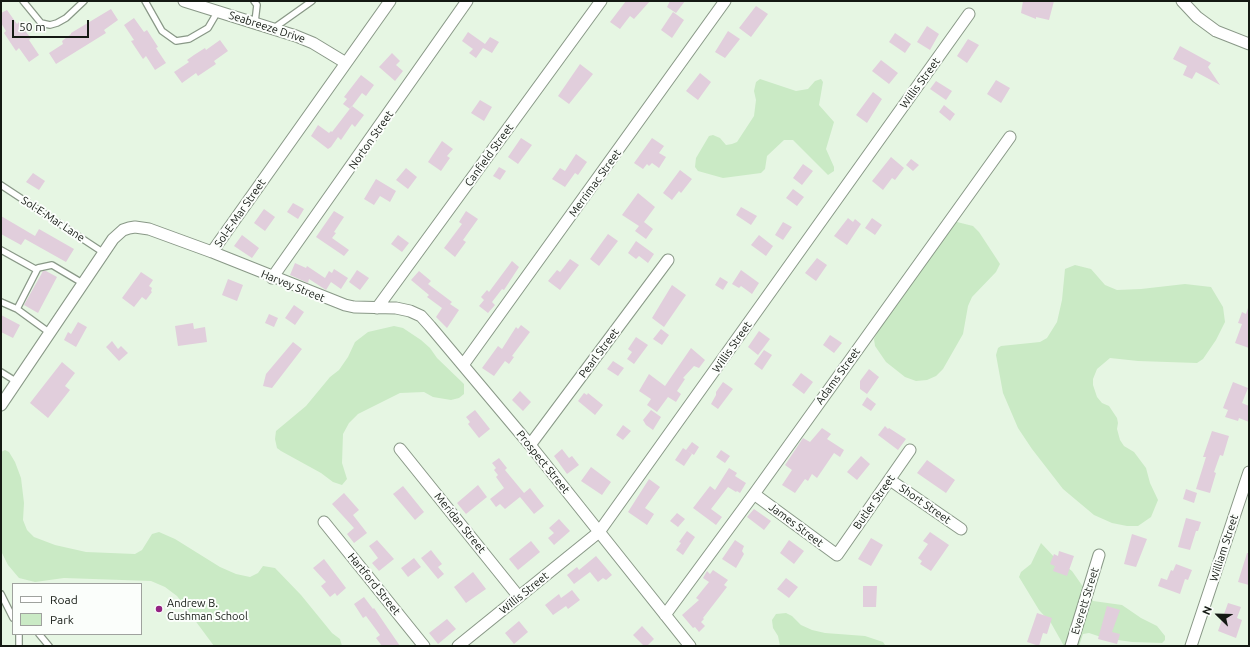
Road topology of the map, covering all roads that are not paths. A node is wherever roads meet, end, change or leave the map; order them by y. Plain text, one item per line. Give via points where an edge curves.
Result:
1 (23, 1) edge
2 (84, 1) edge
3 (145, 1) edge
4 (184, 1) edge
5 (254, 1) edge
6 (312, 1) edge
7 (390, 1) edge
8 (467, 1) edge
9 (601, 1) edge
10 (725, 1) edge
11 (1182, 1) edge
12 (218, 11) junction
13 (969, 14) dead end
14 (255, 22) junction
15 (274, 28) junction
16 (1249, 44) edge
17 (346, 63) junction
18 (1010, 137) dead end
19 (1, 185) edge
20 (1, 250) edge
21 (212, 252) junction
22 (104, 253) junction
23 (668, 260) dead end
24 (37, 270) junction
25 (272, 278) junction
26 (84, 284) junction
27 (1, 302) edge
28 (377, 308) junction
29 (17, 309) junction
30 (50, 333) junction
31 (463, 365) junction
32 (1, 372) edge
33 (17, 382) junction
34 (1, 405) edge
35 (530, 445) junction
36 (400, 449) dead end
37 (910, 450) dead end
38 (1249, 472) edge
39 (890, 480) junction
40 (754, 494) junction
41 (324, 522) dead end
42 (961, 529) dead end
43 (599, 532) junction
44 (837, 555) joint
45 (1099, 555) dead end
46 (1, 594) edge
47 (519, 597) junction
48 (665, 615) junction
49 (12, 616) edge
50 (19, 635) edge
51 (40, 635) edge
52 (19, 646) edge
53 (49, 646) edge
54 (424, 646) edge
55 (458, 646) edge
56 (690, 646) edge
57 (1071, 646) edge
58 (1191, 646) edge

1 - 2 lane via 42,23 50,25 66,18
3 - 12 lane via 162,32 176,41 189,39 208,28
4 - 12 street, Seabreeze Drive
5 - 14 lane via 257,5
6 - 15 lane
7 - 17 street, Sol-E-Mar Street
8 - 25 street, Norton Street
9 - 28 street, Canfield Street
10 - 31 street, Merrimac Street
11 - 16 street via 1197,17 1216,31
12 - 14 street, Seabreeze Drive
13 - 43 street, Willis Street
14 - 15 street, Seabreeze Drive
15 - 17 street, Seabreeze Drive via 313,43
17 - 21 street, Sol-E-Mar Street
18 - 40 street, Adams Street
19 - 22 lane, Sol-E-Mar Lane
20 - 24 lane
21 - 22 street, Sol-E-Mar Street via 149,229 135,227 123,230 117,235
21 - 25 street, Harvey Street
22 - 26 street, Sol-E-Mar Street
23 - 35 street, Pearl Street
24 - 26 lane via 52,265
24 - 29 lane
25 - 28 street, Harvey Street via 345,306
26 - 30 street, Sol-E-Mar Street
27 - 29 lane
28 - 31 street, Prospect Street via 404,309 421,316
29 - 30 lane
30 - 33 street, Sol-E-Mar Street
31 - 35 street, Prospect Street
32 - 33 lane
33 - 34 street, Sol-E-Mar Street
35 - 43 street, Prospect Street
36 - 47 street, Meridan Street
37 - 39 street, Butler Street
38 - 58 street, William Street
39 - 42 street, Short Street
39 - 44 street, Butler Street
40 - 44 street, James Street
40 - 48 street, Adams Street
41 - 54 street, Hartford Street
43 - 47 street, Willis Street
43 - 48 street, Prospect Street
45 - 57 street, Everett Street
46 - 49 lane
47 - 55 street, Willis Street
48 - 56 street, Prospect Street
50 - 52 lane
51 - 53 lane

